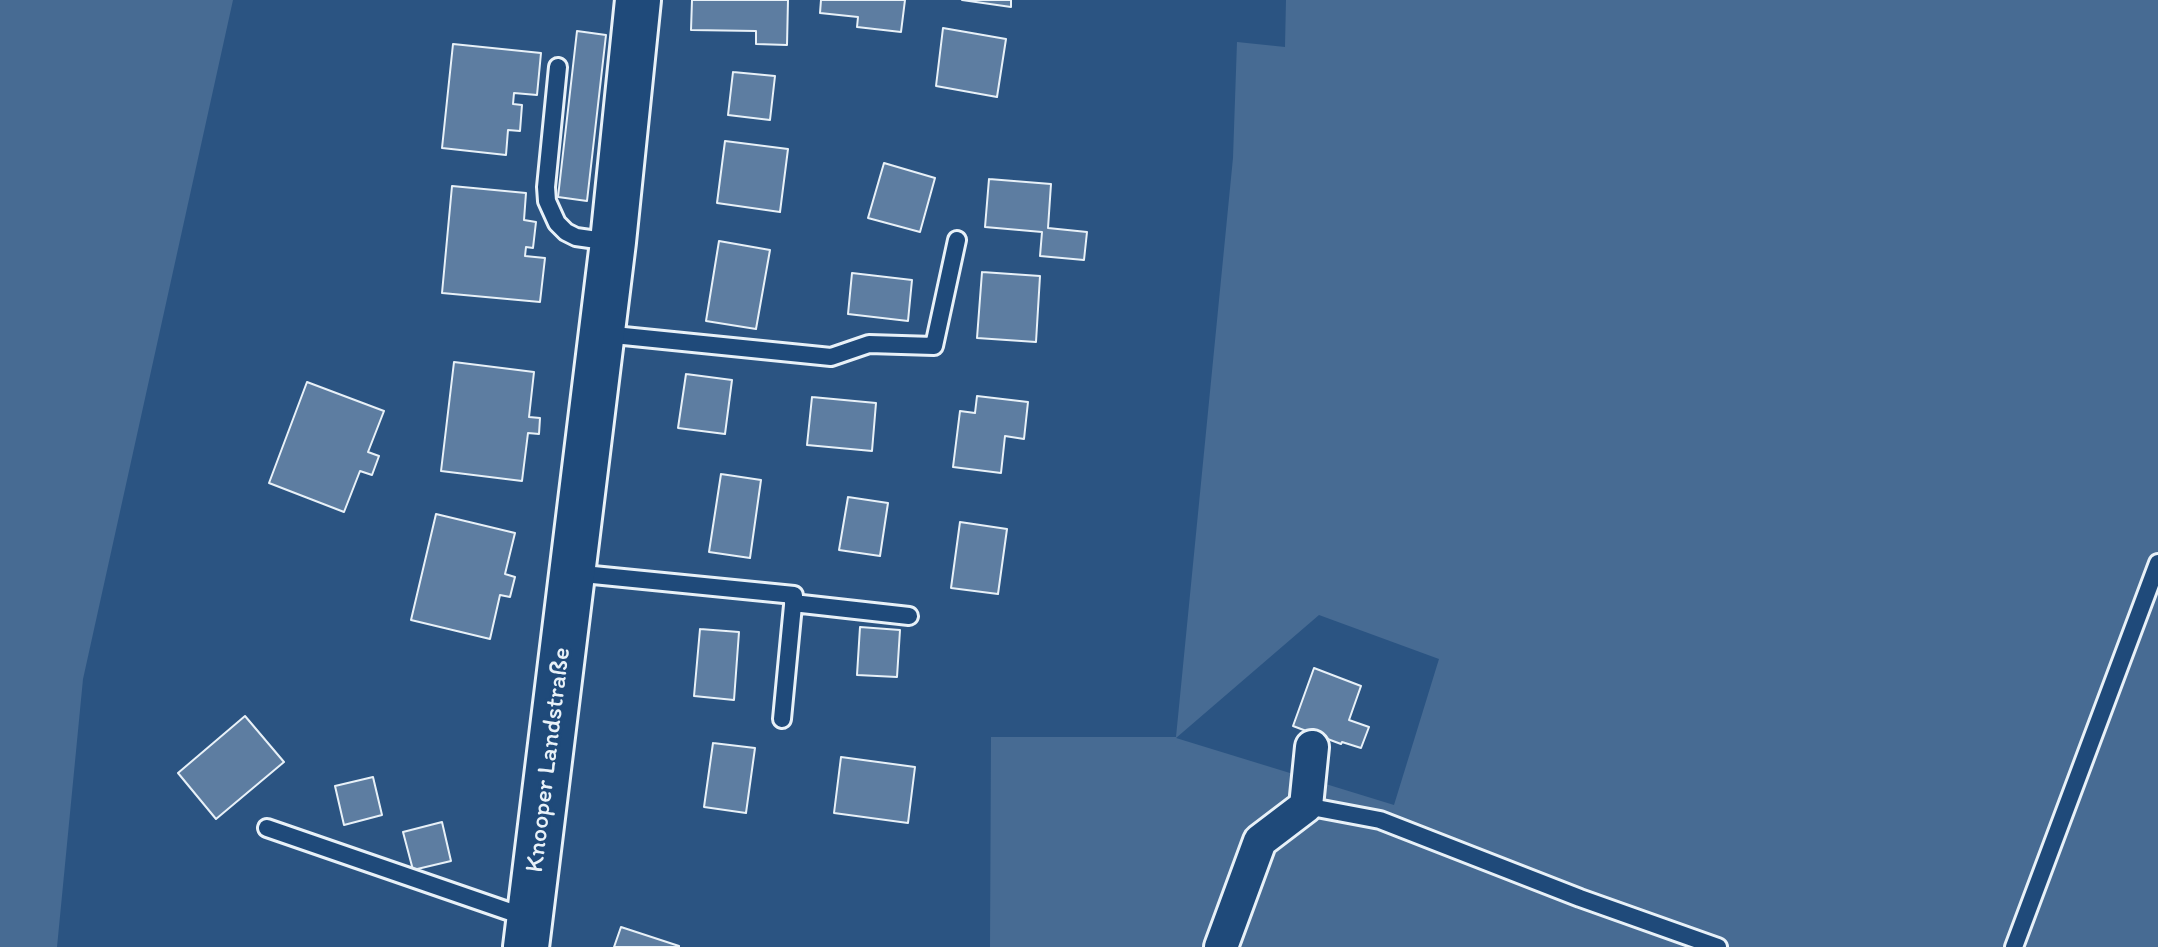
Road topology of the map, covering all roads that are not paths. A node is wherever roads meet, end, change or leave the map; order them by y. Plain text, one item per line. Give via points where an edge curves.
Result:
1 (638, 0) edge
2 (558, 67) dead end
3 (957, 240) dead end
4 (613, 242) junction
5 (602, 334) junction
6 (2158, 563) edge
7 (572, 573) junction
8 (793, 603) junction
9 (909, 616) dead end
10 (782, 719) dead end
11 (1312, 747) dead end
12 (1306, 806) junction
13 (267, 828) dead end
14 (528, 933) edge
15 (1221, 947) edge
16 (1718, 947) edge
17 (2014, 947) edge

1 - 4 street, Knooper Landstraße
2 - 4 lane via 546,187 550,210 566,232
3 - 5 lane via 934,346 869,344 831,357
4 - 5 street, Knooper Landstraße
5 - 7 street, Knooper Landstraße
6 - 17 lane
7 - 8 lane via 794,595
7 - 14 street, Knooper Landstraße
8 - 9 lane
8 - 10 lane
11 - 12 street
12 - 15 street via 1260,841
12 - 16 lane via 1380,820
13 - 14 lane

